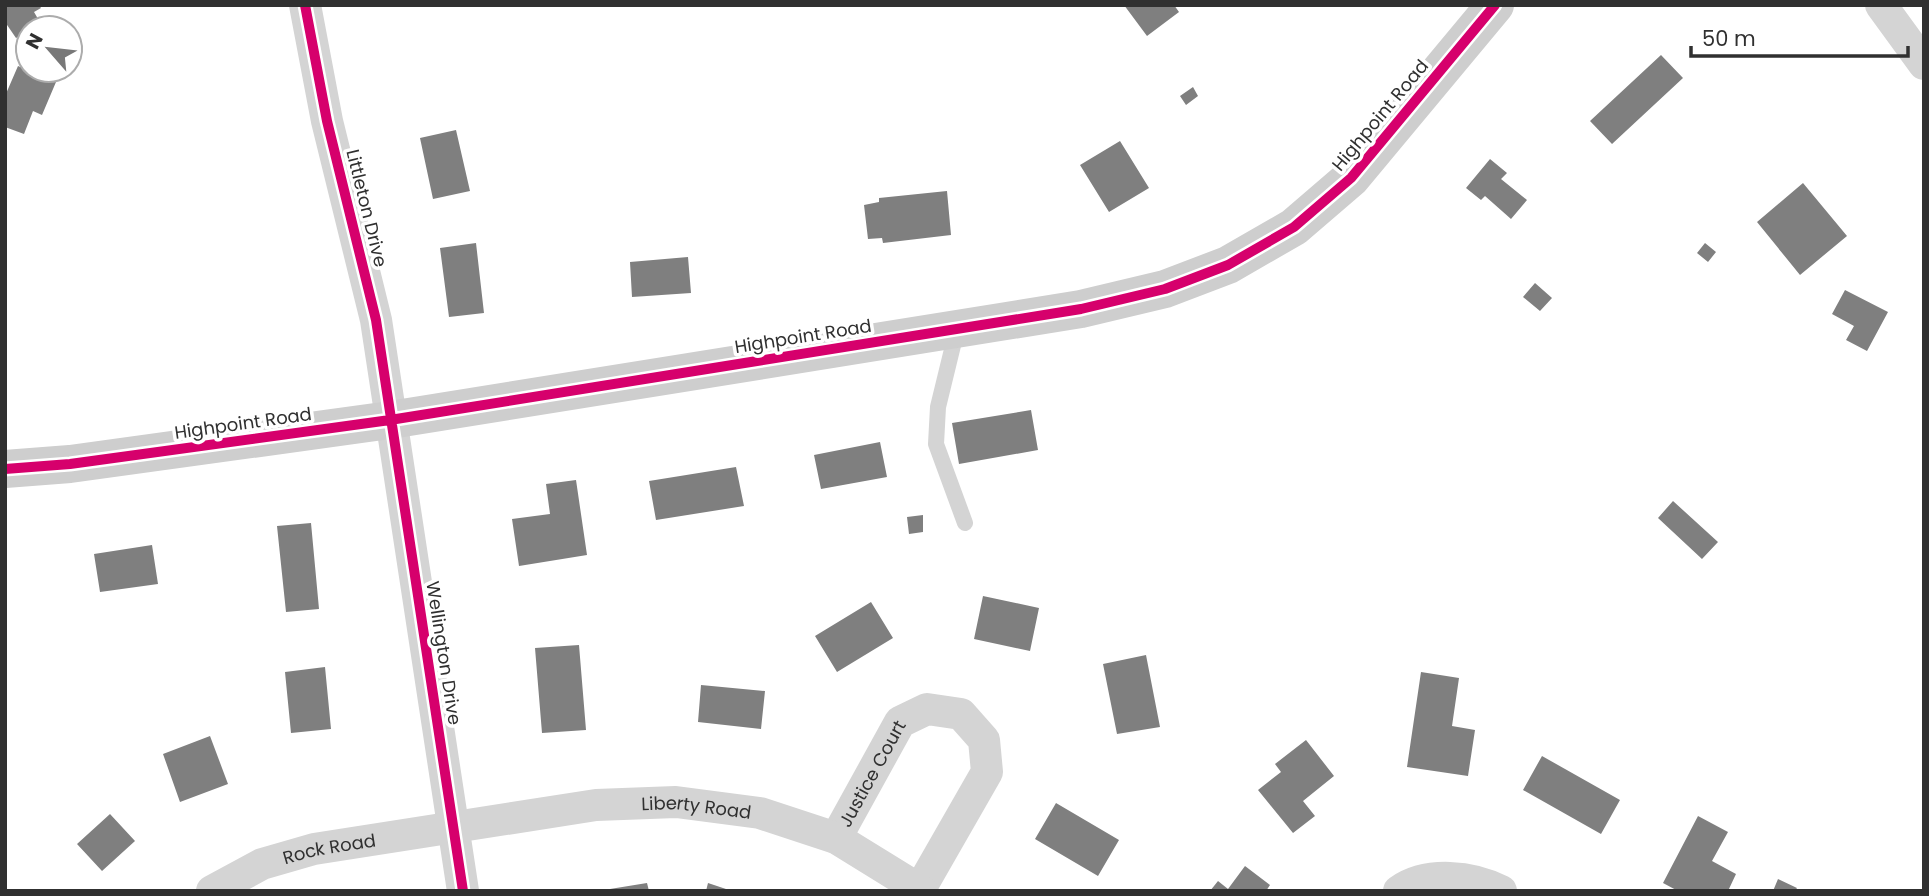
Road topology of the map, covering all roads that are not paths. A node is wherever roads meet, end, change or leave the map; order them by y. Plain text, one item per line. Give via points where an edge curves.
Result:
1 (305, 5) edge
2 (1495, 5) edge
3 (1881, 5) edge
4 (1923, 63) edge
5 (957, 329) junction
6 (390, 420) junction
7 (5, 469) edge
8 (965, 523) dead end
9 (453, 828) junction
10 (836, 838) junction
11 (921, 890) edge
12 (212, 891) edge
13 (463, 891) edge
14 (1399, 891) edge
15 (1502, 891) edge

1 - 6 street, Littleton Drive via 327,121 376,320
2 - 5 street, Highpoint Road via 1351,178 1294,227 1228,265 1165,289 1081,309
3 - 4 street
5 - 6 street, Highpoint Road
5 - 8 lane via 938,407 936,444
6 - 7 street, Highpoint Road
6 - 9 street, Wellington Drive
9 - 10 street, Liberty Road via 596,805 676,802 760,813
9 - 12 street, Rock Road via 314,849 262,864
9 - 13 street, Wellington Drive
10 - 11 street, Liberty Road
10 - 11 street, Justice Court via 900,722 927,709 961,714 984,740 986,772
14 - 15 street via 1443,876

